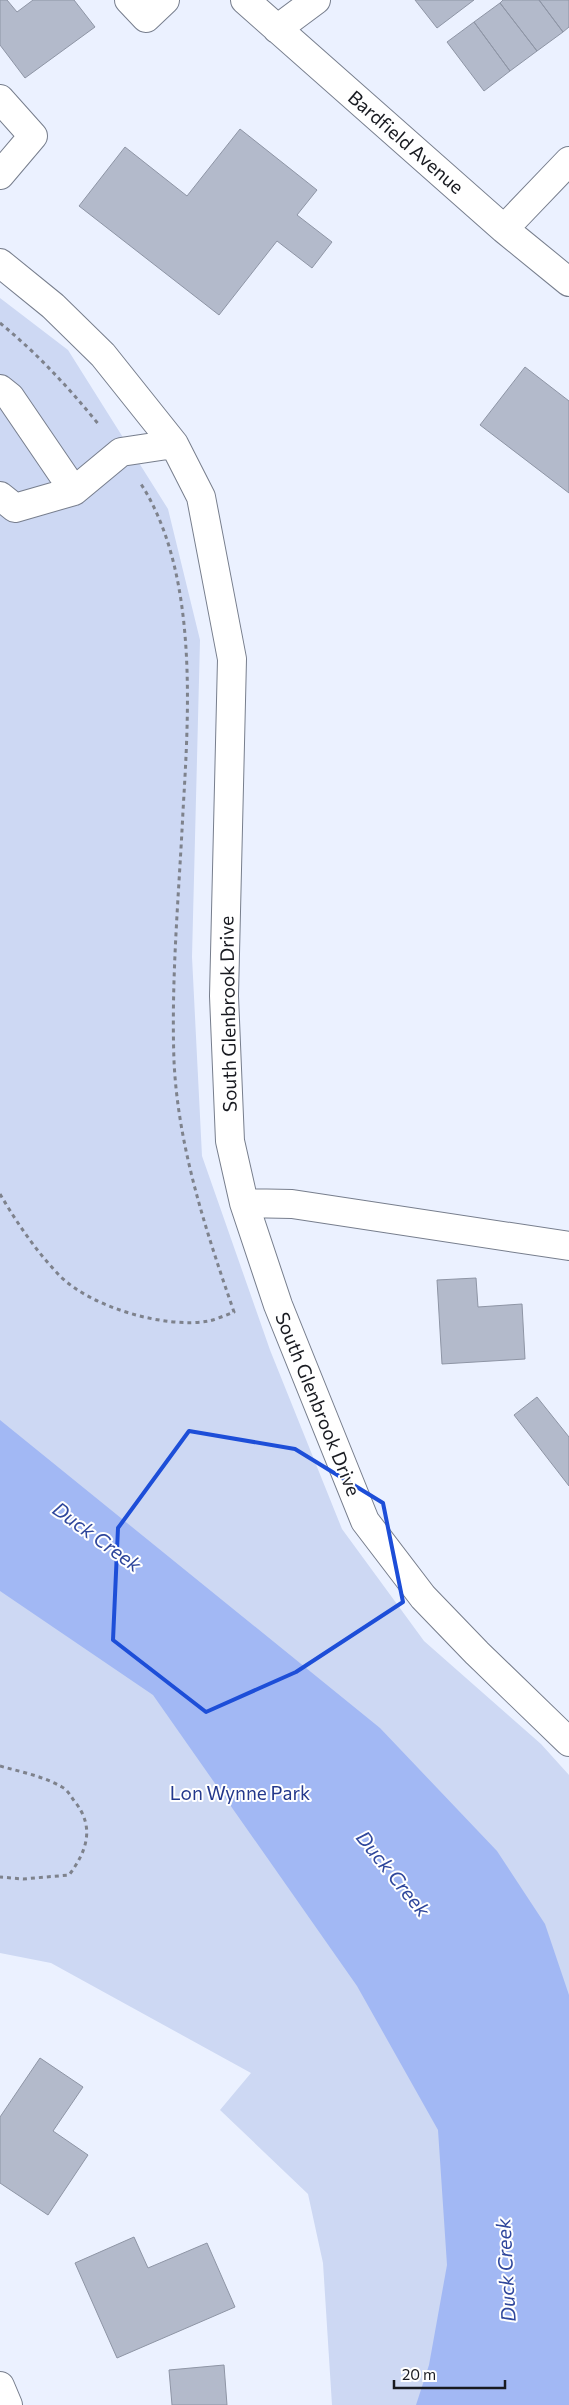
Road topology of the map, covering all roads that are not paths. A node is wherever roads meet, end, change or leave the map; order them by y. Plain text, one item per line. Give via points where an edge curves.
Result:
1 (129, 0) edge
2 (165, 0) edge
3 (245, 0) edge
4 (316, 0) edge
5 (277, 29) junction
6 (0, 99) edge
7 (569, 161) edge
8 (0, 175) edge
9 (504, 229) junction
10 (0, 262) edge
11 (569, 282) edge
12 (0, 389) edge
13 (174, 444) junction
14 (74, 491) junction
15 (0, 496) edge
16 (244, 1203) junction
17 (569, 1246) edge
18 (569, 1742) edge
19 (0, 2386) edge
20 (8, 2405) edge

1 - 2 street via 146,18
3 - 5 street, Bardfield Avenue
4 - 5 street
5 - 9 street, Bardfield Avenue
6 - 8 street via 33,136
7 - 9 street
9 - 11 street, Bardfield Avenue
10 - 13 street, South Glenbrook Drive via 53,306 103,355
12 - 14 street via 10,397
13 - 14 street via 121,452
13 - 16 street, South Glenbrook Drive via 202,497 232,658 224,996 230,1141
14 - 15 street via 15,508
16 - 17 street via 292,1204
16 - 18 street, South Glenbrook Drive via 278,1305 365,1521 423,1596
19 - 20 street

